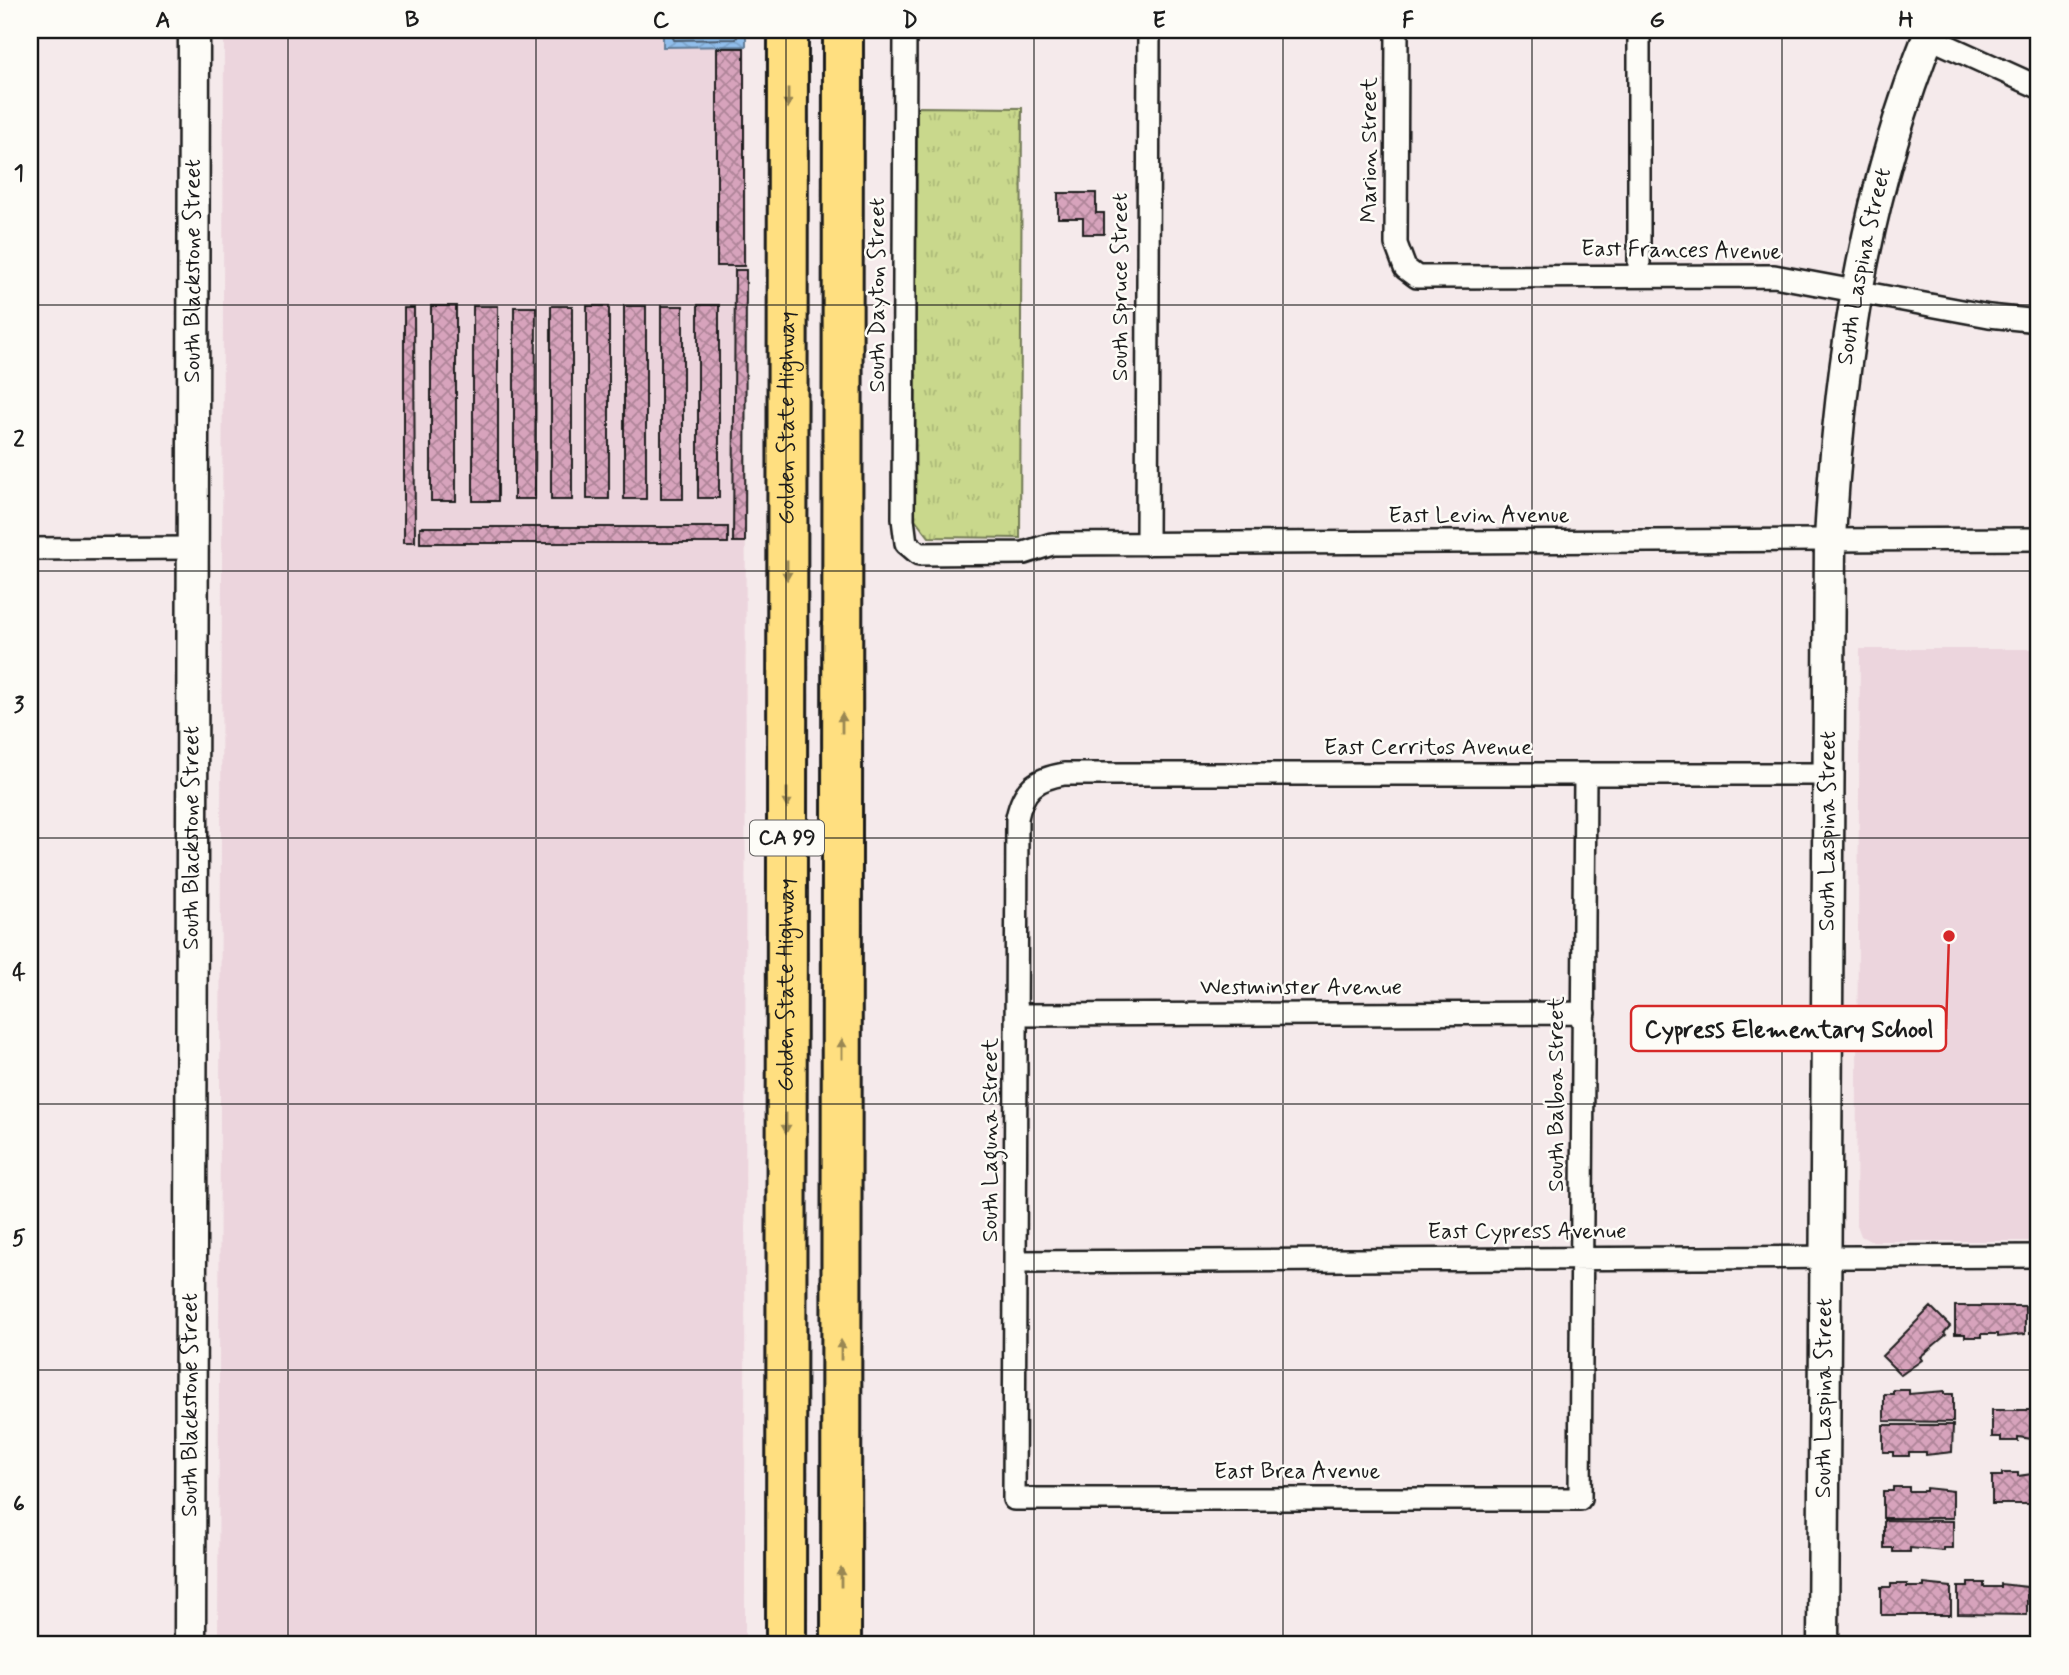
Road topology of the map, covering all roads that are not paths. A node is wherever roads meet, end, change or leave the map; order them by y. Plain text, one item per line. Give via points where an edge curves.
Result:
1 (194, 30) edge
2 (788, 30) edge
3 (843, 30) edge
4 (905, 30) edge
5 (1149, 30) edge
6 (1397, 30) edge
7 (1639, 30) edge
8 (1929, 33) edge
9 (2036, 86) dead end
10 (1405, 268) joint
11 (1639, 274) junction
12 (1855, 290) junction
13 (2039, 321) edge
14 (2039, 539) edge
15 (1830, 540) junction
16 (1147, 544) junction
17 (192, 548) junction
18 (30, 549) edge
19 (919, 554) joint
20 (1585, 774) junction
21 (1829, 774) junction
22 (1031, 785) joint
23 (1584, 1013) junction
24 (1018, 1015) junction
25 (1827, 1256) junction
26 (2039, 1256) edge
27 (1582, 1258) junction
28 (1016, 1262) junction
29 (1014, 1499) joint
30 (1580, 1499) joint
31 (183, 1644) edge
32 (786, 1645) edge
33 (841, 1645) edge
34 (1823, 1645) edge

1 - 17 street, South Blackstone Street
2 -> 32 highway, Golden State Highway / CA 99
33 -> 3 highway, CA 99
4 - 19 street, South Dayton Street via 903,519 906,543
5 - 16 street, South Spruce Street
6 - 10 street, Marion Street via 1396,244
7 - 11 street
8 - 9 street
8 - 12 street, South Laspina Street via 1881,175
10 - 11 street, East Frances Avenue via 1417,276 1435,278
11 - 12 street, East Frances Avenue via 1774,276
12 - 13 street, East Frances Avenue
12 - 15 street, South Laspina Street via 1839,408
14 - 15 street, East Levin Avenue
15 - 16 street, East Levin Avenue
15 - 21 street, South Laspina Street
16 - 19 street, East Levin Avenue via 1052,544 1024,553
17 - 18 street
17 - 31 street, South Blackstone Street
20 - 21 street, East Cerritos Avenue
20 - 22 street, East Cerritos Avenue via 1064,774
20 - 23 street, South Balboa Street
21 - 25 street, South Laspina Street
22 - 24 street, South Laguna Street via 1017,818
23 - 24 street, Westminster Avenue
23 - 27 street, South Balboa Street
24 - 28 street, South Laguna Street
25 - 26 street, East Cypress Avenue
25 - 27 street, East Cypress Avenue
25 - 34 street, South Laspina Street
27 - 28 street, East Cypress Avenue
27 - 30 street, South Balboa Street
28 - 29 street, South Laguna Street
29 - 30 street, East Brea Avenue

